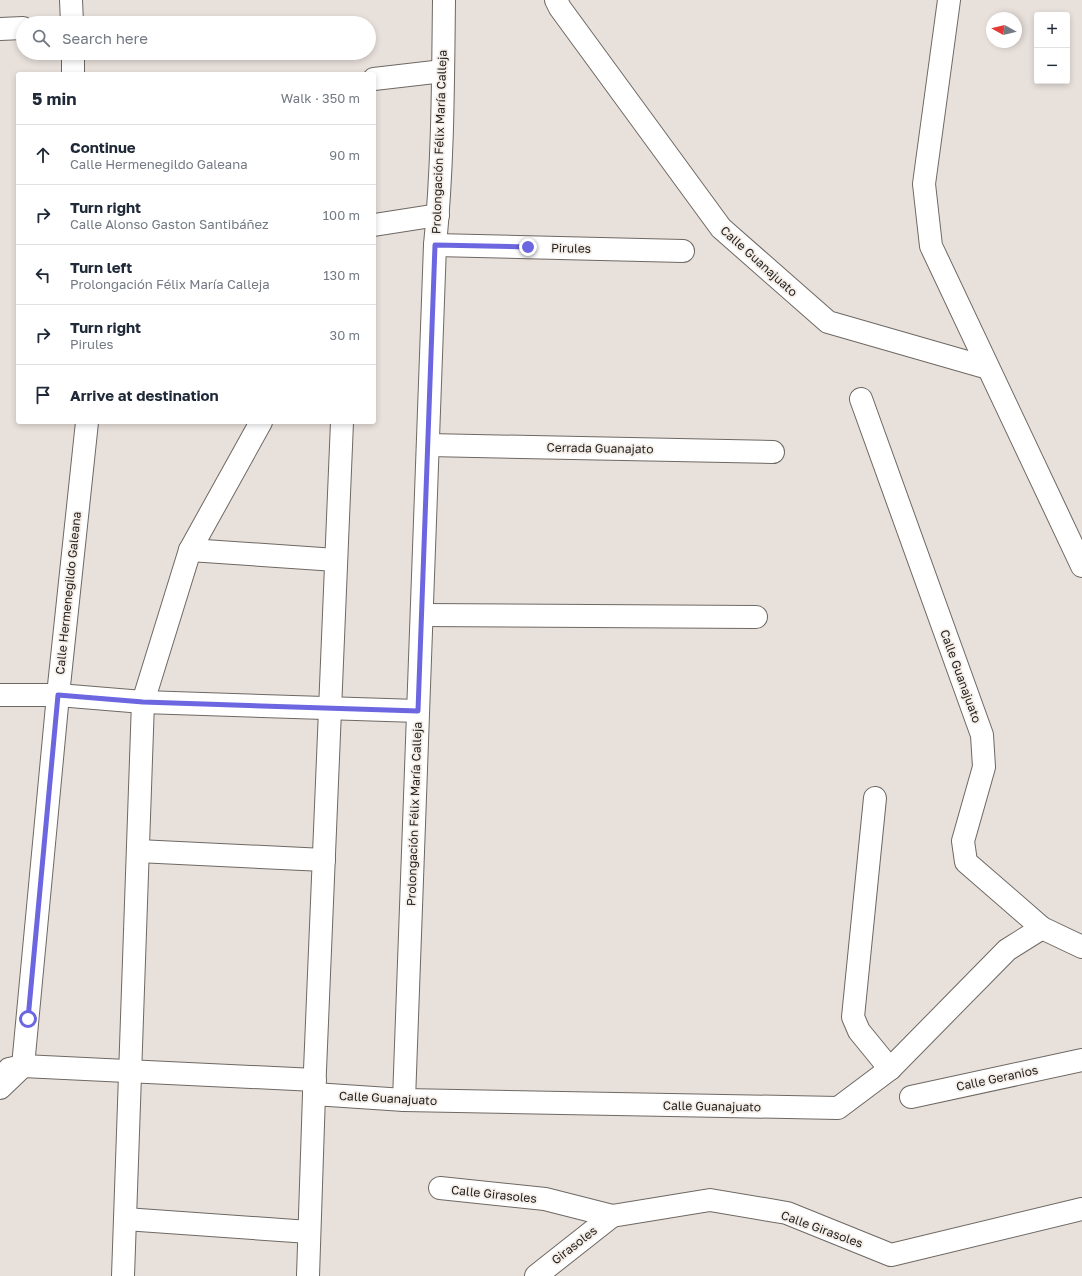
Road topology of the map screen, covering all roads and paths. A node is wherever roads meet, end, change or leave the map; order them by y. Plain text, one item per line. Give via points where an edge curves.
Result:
1 (71, 0) edge
2 (444, 0) edge
3 (556, 0) edge
4 (949, 0) edge
5 (72, 16) edge
6 (16, 28) edge
7 (0, 29) edge
8 (73, 60) edge
9 (443, 70) junction
10 (73, 72) edge
11 (376, 79) edge
12 (438, 215) junction
13 (376, 225) edge
14 (435, 245) junction
15 (683, 250) dead end
16 (988, 368) junction
17 (861, 399) dead end
18 (87, 424) edge
19 (260, 424) edge
20 (342, 424) edge
21 (428, 445) junction
22 (773, 452) dead end
23 (190, 550) junction
24 (336, 560) junction
25 (1082, 566) edge
26 (422, 615) junction
27 (756, 617) dead end
28 (0, 695) edge
29 (58, 695) junction
30 (143, 702) junction
31 (330, 709) junction
32 (418, 711) junction
33 (875, 798) dead end
34 (138, 851) junction
35 (324, 860) junction
36 (1042, 928) junction
37 (1082, 948) edge
38 (1082, 1060) edge
39 (23, 1066) junction
40 (890, 1069) junction
41 (130, 1070) junction
42 (0, 1071) edge
43 (314, 1087) junction
44 (0, 1088) edge
45 (911, 1097) dead end
46 (404, 1100) junction
47 (440, 1188) dead end
48 (1082, 1209) edge
49 (612, 1216) junction
50 (125, 1219) junction
51 (309, 1232) junction
52 (123, 1276) edge
53 (308, 1276) edge
54 (536, 1276) edge

1 - 5 street
2 - 9 street, Prolongación Félix María Calleja
3 - 16 street, Calle Guanajuato via 721,228 828,322
4 - 16 street via 924,184 931,246
6 - 7 street
8 - 10 street
9 - 11 street
9 - 12 street, Prolongación Félix María Calleja
12 - 13 street
12 - 14 street, Prolongación Félix María Calleja
14 - 15 street, Pirules
14 - 21 street, Prolongación Félix María Calleja
16 - 25 street
17 - 36 street, Calle Guanajuato via 982,735 984,767 963,841 966,862
18 - 29 street, Calle Hermenegildo Galeana
19 - 23 street
20 - 24 street
21 - 22 street, Cerrada Guanajato
21 - 26 street, Prolongación Félix María Calleja
23 - 24 street
23 - 30 street
24 - 31 street
26 - 27 street
26 - 32 street, Prolongación Félix María Calleja
28 - 29 street
29 - 30 street
29 - 39 street, Calle Hermenegildo Galeana
30 - 31 street
30 - 34 street
31 - 32 street
31 - 35 street
32 - 46 street, Prolongación Félix María Calleja
33 - 40 street via 853,1017 859,1031
34 - 35 street
34 - 41 street
35 - 43 street
36 - 37 street, Calle Guanajuato
36 - 40 street, Calle Guanajuato via 1007,950
38 - 45 street, Calle Geranios
39 - 41 street, Calle Guanajuato
39 - 42 street, Calle Guanajuato
39 - 44 street
40 - 46 street, Calle Guanajuato via 838,1108
41 - 43 street, Calle Guanajuato
41 - 50 street
43 - 46 street, Calle Guanajuato
43 - 51 street
47 - 49 street, Calle Girasoles via 545,1199
48 - 49 street, Calle Girasoles via 891,1255 787,1213 710,1200
49 - 54 street, Girasoles
50 - 51 street
50 - 52 street
51 - 53 street

